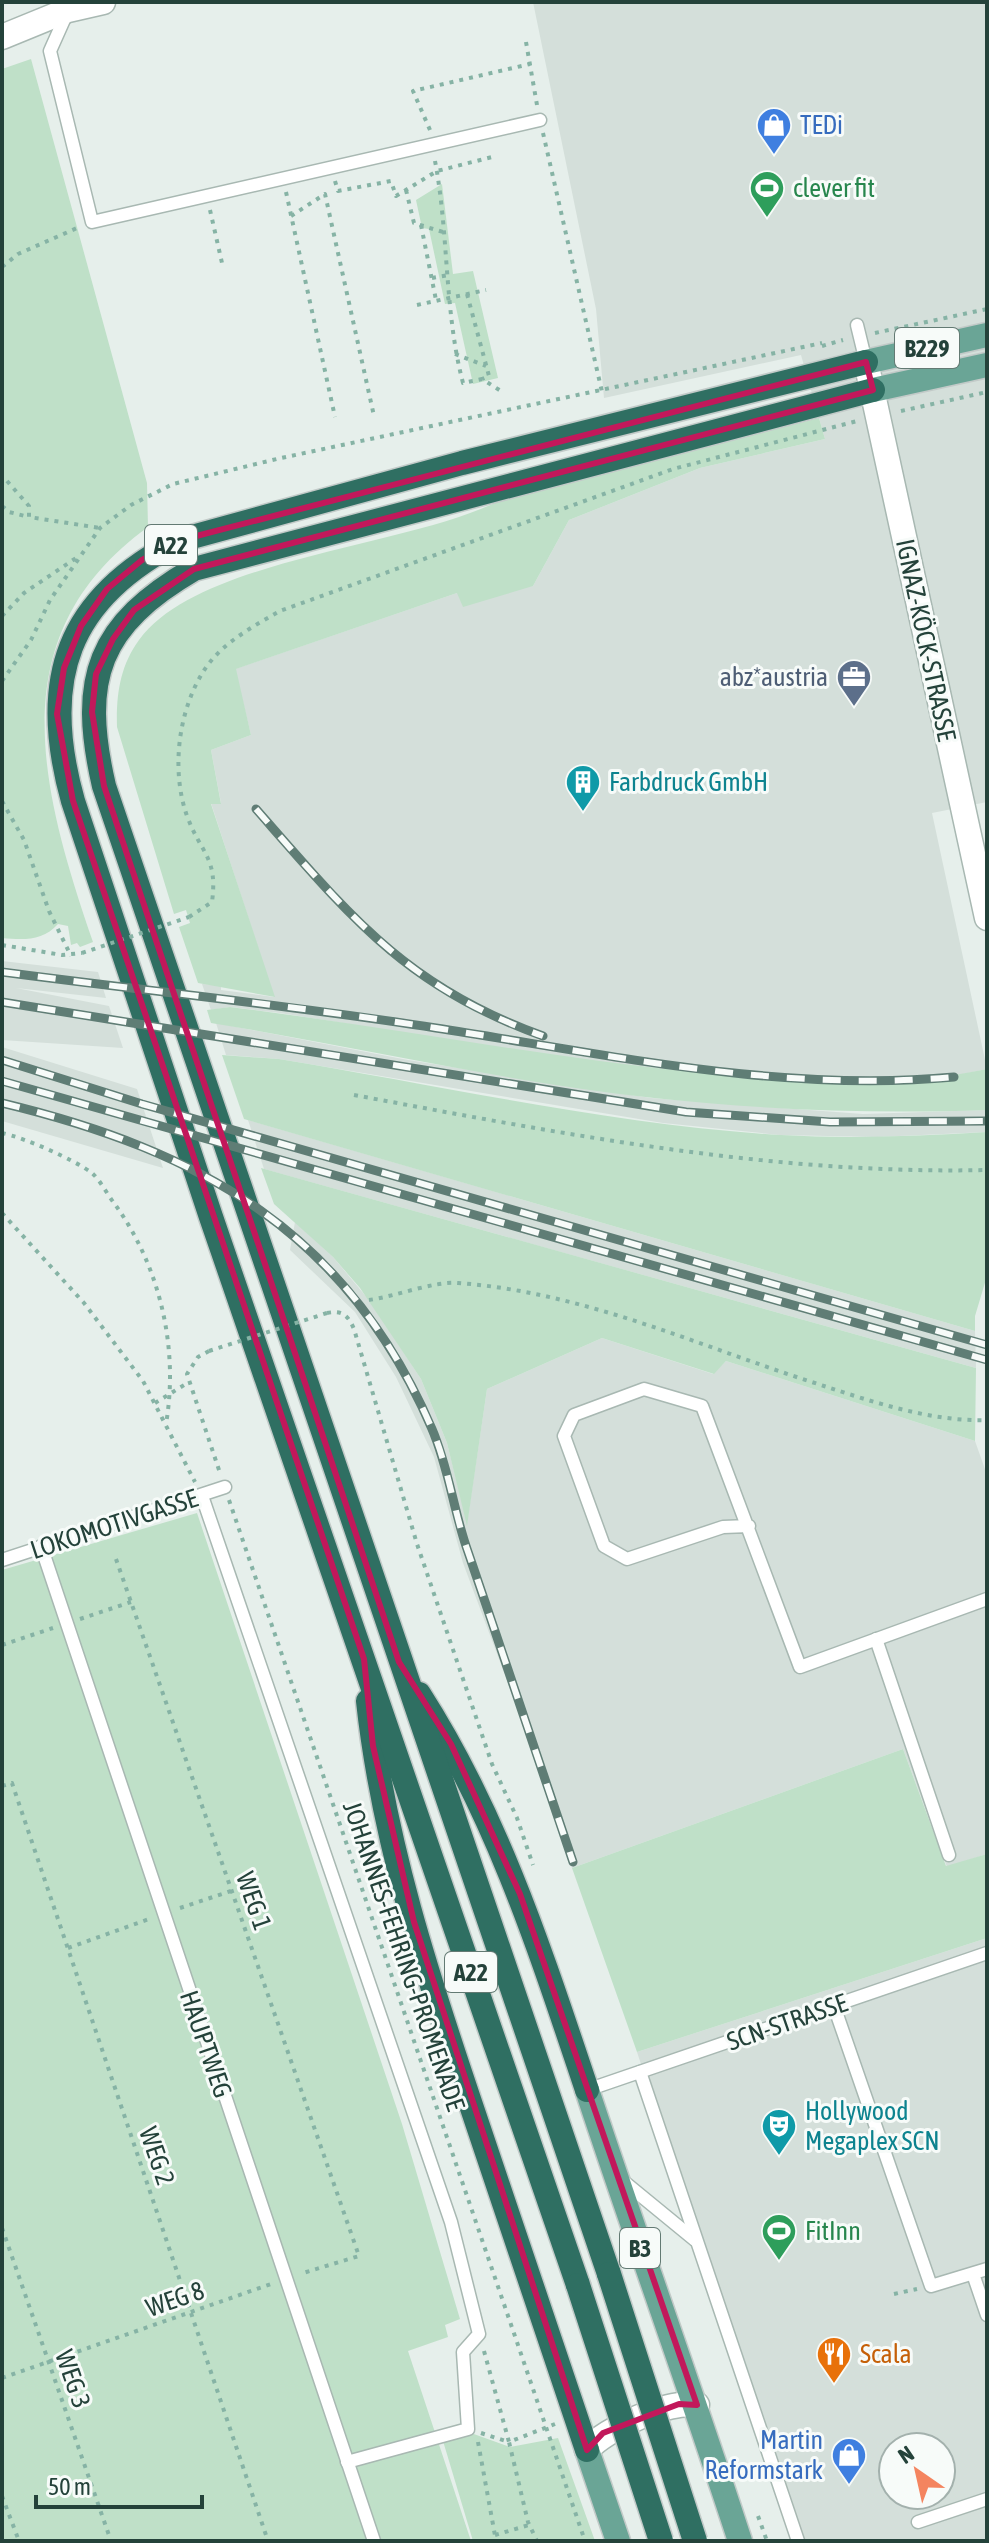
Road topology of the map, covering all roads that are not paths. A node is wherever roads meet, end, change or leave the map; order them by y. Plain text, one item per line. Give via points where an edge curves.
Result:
1 (103, 2) edge
2 (68, 10) junction
3 (2, 37) edge
4 (540, 120) road end
5 (857, 325) dead end
6 (987, 335) edge
7 (866, 362) junction
8 (987, 365) edge
9 (873, 390) junction
10 (987, 918) edge
11 (225, 1487) road end
12 (202, 1496) junction
13 (749, 1526) junction
14 (41, 1546) junction
15 (2, 1560) edge
16 (987, 1599) edge
17 (876, 1639) junction
18 (364, 1659) junction
19 (399, 1662) junction
20 (949, 1855) dead end
21 (987, 1953) edge
22 (834, 2006) junction
23 (640, 2072) junction
24 (587, 2090) junction
25 (615, 2175) junction
26 (695, 2240) junction
27 (987, 2269) edge
28 (973, 2274) junction
29 (987, 2315) edge
30 (697, 2405) junction
31 (587, 2450) junction
32 (347, 2462) junction
33 (987, 2499) edge
34 (918, 2522) dead end
35 (374, 2541) edge
36 (618, 2541) edge
37 (661, 2541) edge
38 (695, 2541) edge
39 (740, 2541) edge
40 (798, 2541) edge

1 - 2 street
2 - 3 street
2 - 4 lane via 50,51 92,222
5 - 7 lane
6 - 7 main road, B229
7 - 9 street, IGNAZ-KÖCK-STRASSE
7 - 18 highway, A22 via 181,540 142,560 107,589 81,626 64,668 57,714 61,758 73,801
8 - 9 main road, B229
9 - 10 street, IGNAZ-KÖCK-STRASSE
9 - 19 highway, A22 via 194,569 134,610 96,674 92,712 104,786
11 - 12 lane, LOKOMOTIVGASSE
12 - 14 lane, LOKOMOTIVGASSE
12 - 32 lane via 451,2222 479,2334 463,2352 468,2429
13 - 13 lane via 723,1527 627,1559 604,1546 564,1436 574,1415 644,1389 702,1406
13 - 17 lane via 800,1667
14 - 15 lane, LOKOMOTIVGASSE
14 - 32 lane, HAUPTWEG
16 - 17 lane
17 - 20 lane
18 - 31 highway via 373,1746 414,1922
18 - 37 highway, A22, bridge
19 - 24 highway via 488,1816
19 - 38 highway, A22, bridge
21 - 22 lane, SCN-STRASSE
22 - 23 lane, SCN-STRASSE
22 - 28 lane via 931,2286
23 - 24 lane, SCN-STRASSE
23 - 26 lane
24 - 25 main road, B3
25 - 26 lane
25 - 30 main road, B3
26 - 40 lane
27 - 28 lane
28 - 29 lane
30 - 31 street via 679,2404 603,2433
30 - 39 main road, B3
31 - 36 main road
32 - 35 lane, HAUPTWEG
33 - 34 lane

